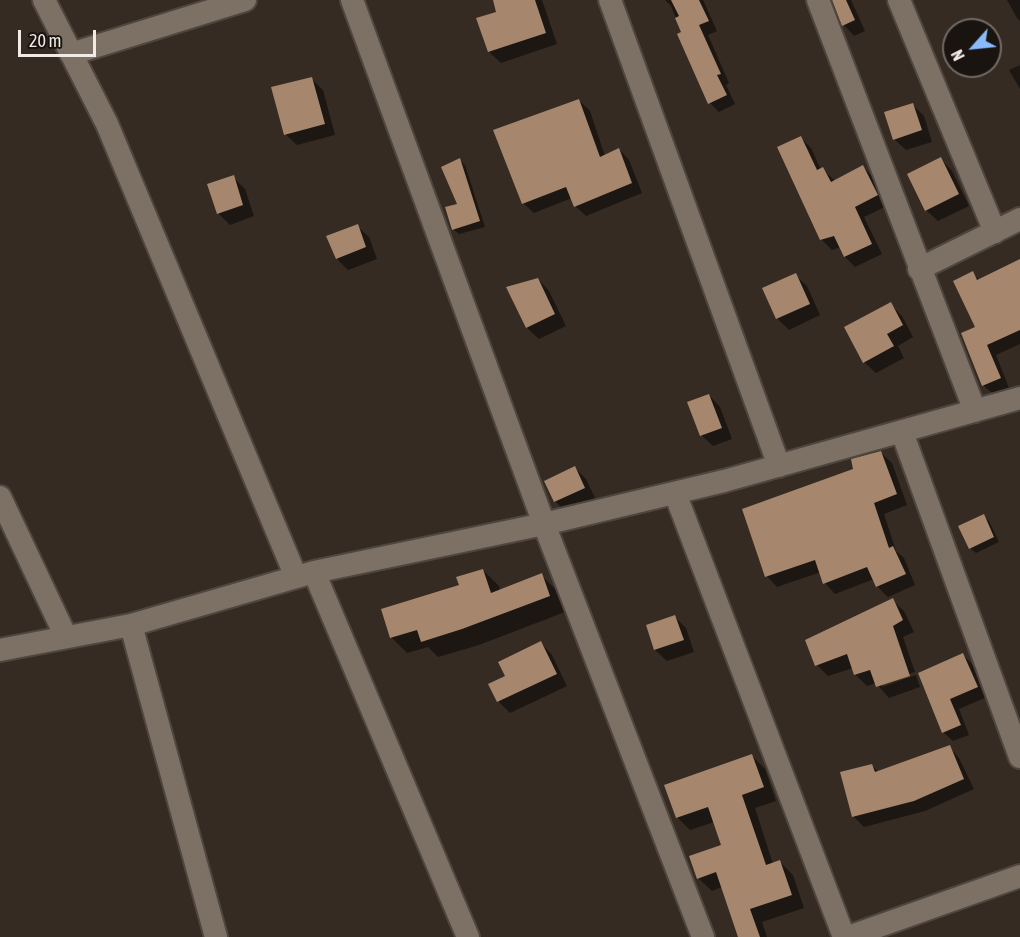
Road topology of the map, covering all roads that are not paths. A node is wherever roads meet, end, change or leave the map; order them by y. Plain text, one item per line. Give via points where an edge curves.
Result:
1 (44, 0) edge
2 (245, 0) edge
3 (352, 0) edge
4 (610, 0) edge
5 (818, 0) edge
6 (899, 0) edge
7 (71, 54) junction
8 (1020, 219) edge
9 (995, 232) junction
10 (919, 269) junction
11 (1020, 398) edge
12 (975, 411) junction
13 (902, 432) junction
14 (779, 466) junction
15 (675, 493) junction
16 (0, 497) edge
17 (544, 524) junction
18 (305, 575) junction
19 (131, 625) junction
20 (66, 637) junction
21 (0, 650) edge
22 (1020, 757) edge
23 (1020, 876) edge
24 (216, 937) edge
25 (468, 937) edge
26 (703, 937) edge
27 (846, 937) edge

1 - 7 street
2 - 7 street
3 - 17 street
4 - 14 street
5 - 10 street
6 - 9 street
7 - 18 street via 107,124
8 - 9 street
9 - 10 street
10 - 12 street
11 - 12 street
12 - 13 street
13 - 14 street
13 - 22 street
14 - 15 street
15 - 17 street
15 - 27 street
16 - 20 street
17 - 18 street
17 - 26 street
18 - 19 street
18 - 25 street
19 - 20 street
19 - 24 street
20 - 21 street
23 - 27 street

